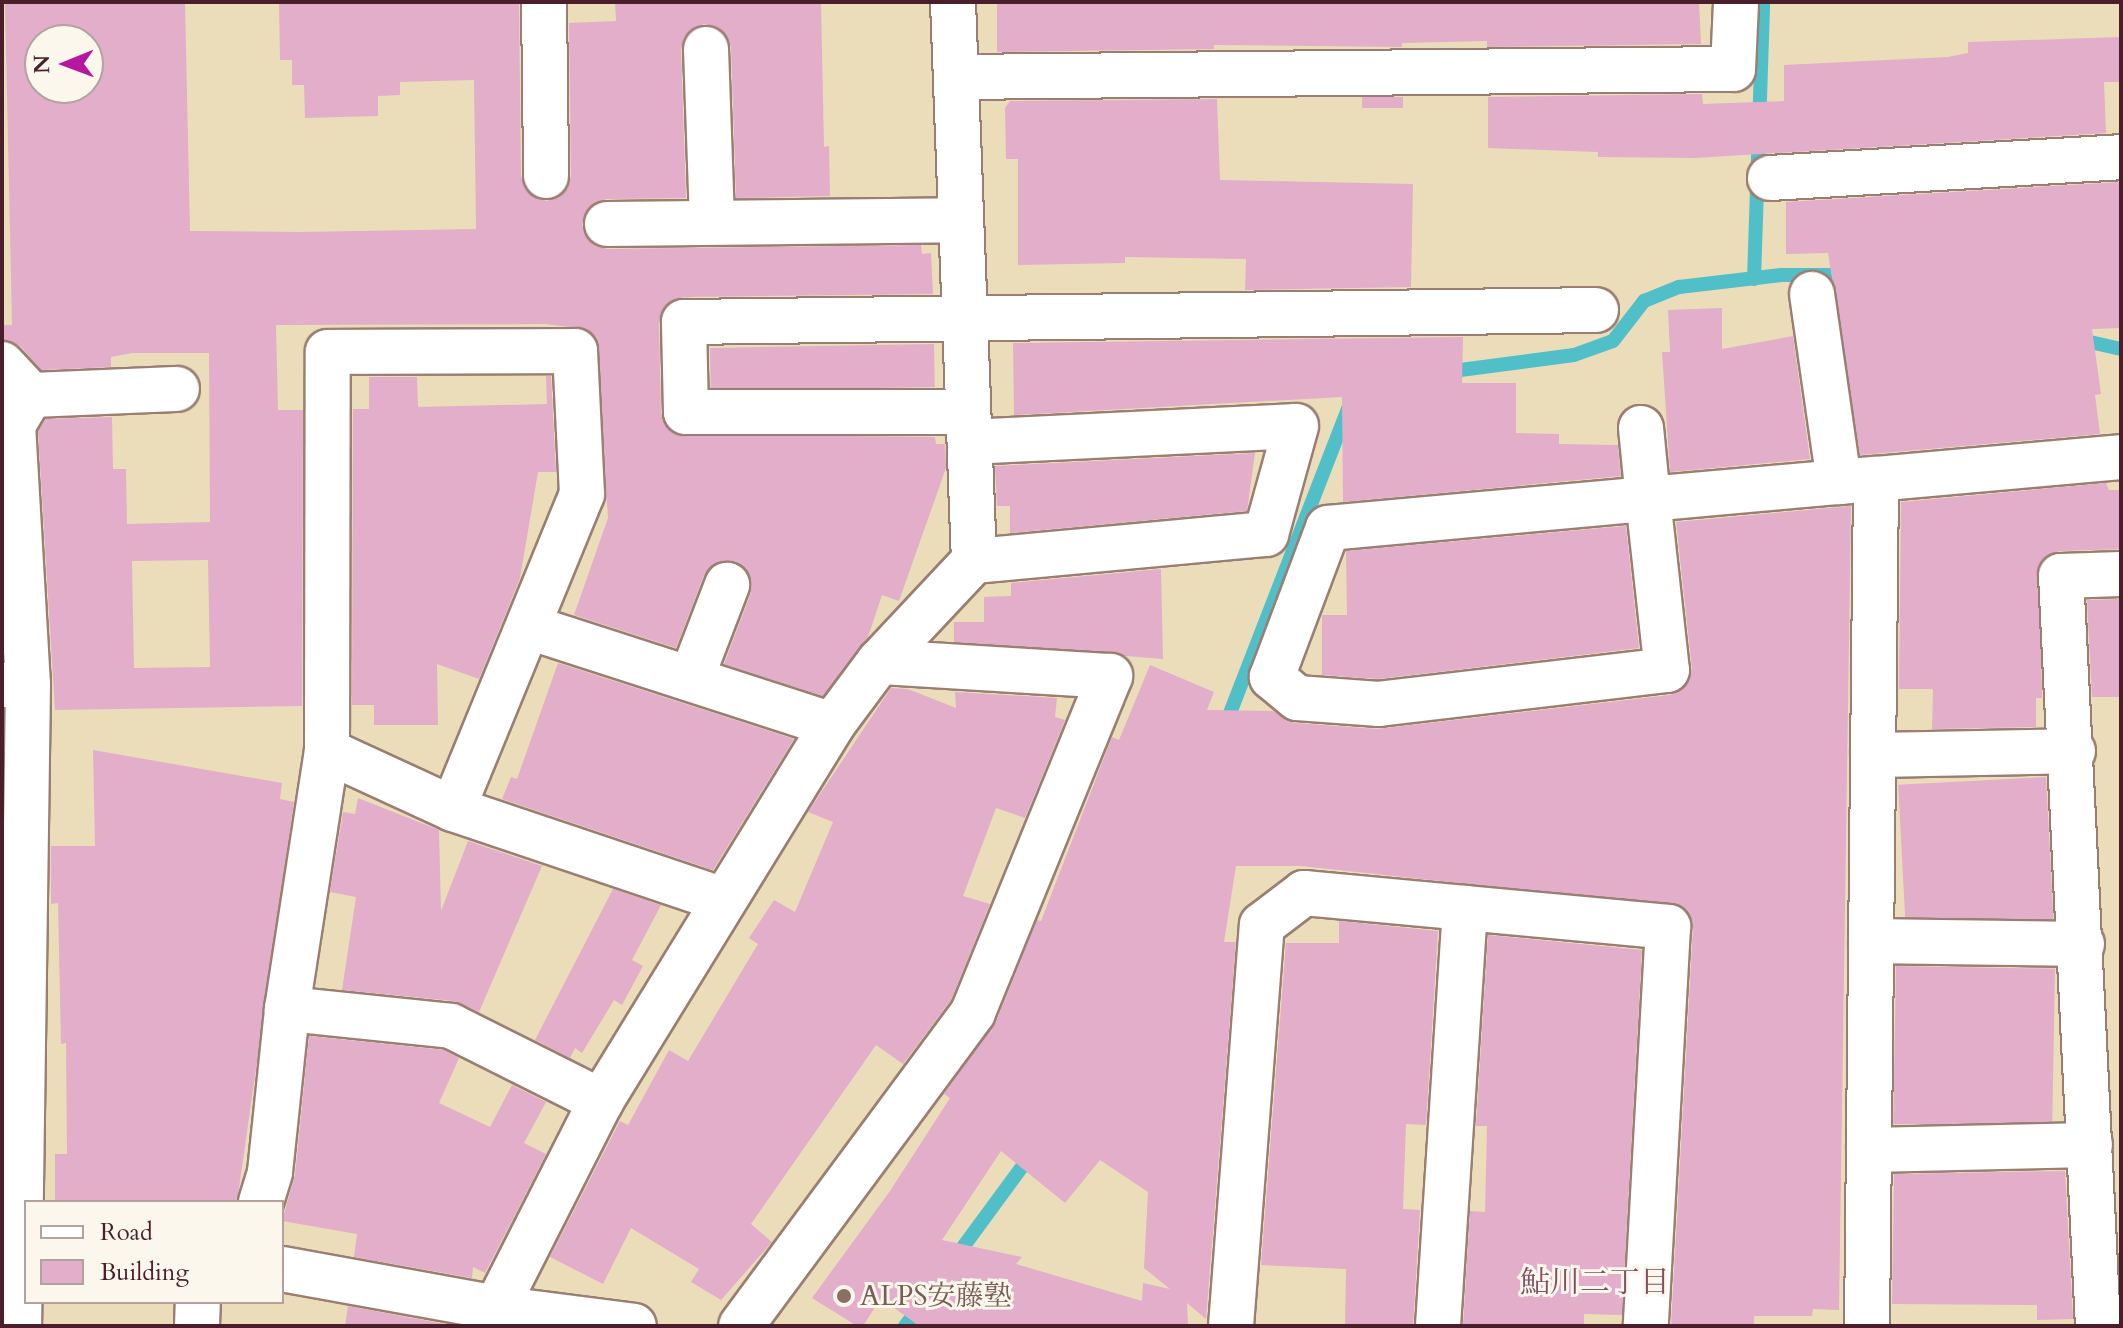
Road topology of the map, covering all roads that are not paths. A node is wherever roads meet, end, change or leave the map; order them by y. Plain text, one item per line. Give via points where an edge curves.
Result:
1 (544, 2) edge
2 (953, 2) edge
3 (1736, 2) edge
4 (706, 49) dead end
5 (956, 77) junction
6 (2121, 157) edge
7 (546, 176) dead end
8 (1770, 178) dead end
9 (961, 220) junction
10 (712, 222) junction
11 (607, 224) dead end
12 (1812, 294) dead end
13 (1596, 310) dead end
14 (965, 317) junction
15 (177, 389) dead end
16 (12, 402) edge
17 (969, 427) junction
18 (1641, 428) dead end
19 (2121, 457) edge
20 (1858, 480) junction
21 (1648, 499) junction
22 (974, 561) junction
23 (2121, 574) edge
24 (727, 585) dead end
25 (529, 627) junction
26 (879, 662) junction
27 (691, 679) junction
28 (15, 685) edge
29 (832, 725) junction
30 (327, 751) junction
31 (2073, 751) junction
32 (1873, 755) junction
33 (453, 809) junction
34 (723, 900) junction
35 (1465, 908) junction
36 (1871, 941) junction
37 (2082, 944) junction
38 (12, 984) edge
39 (287, 1009) junction
40 (601, 1101) junction
41 (2090, 1145) junction
42 (1869, 1150) junction
43 (262, 1200) edge
44 (284, 1269) edge
45 (17, 1303) edge
46 (198, 1304) edge
47 (494, 1317) edge
48 (197, 1326) edge
49 (634, 1326) edge
50 (741, 1326) edge
51 (1231, 1326) edge
52 (1438, 1326) edge
53 (1646, 1326) edge
54 (1867, 1326) edge
55 (2098, 1326) edge

1 - 7 street
2 - 5 street
3 - 5 street via 1733,69
4 - 10 street
5 - 9 street
6 - 8 street
9 - 10 street
9 - 14 street
10 - 11 street
12 - 20 street
13 - 14 street
14 - 17 street
14 - 17 street via 684,322 686,412
15 - 16 street
16 - 28 street
17 - 22 street
17 - 22 street via 1296,426 1266,534
18 - 21 street
19 - 20 street
20 - 21 street
20 - 32 street
21 - 21 street via 1667,670 1379,704 1297,698 1272,677 1328,528
22 - 26 street
23 - 31 street via 2061,576
24 - 27 street
25 - 27 street
25 - 30 street via 582,494 575,351 328,352
25 - 33 street
26 - 29 street
26 - 50 street via 1110,676 973,1012
27 - 29 street
28 - 38 street
29 - 34 street
30 - 33 street
30 - 39 street
31 - 32 street
31 - 37 street
32 - 36 street
33 - 34 street
34 - 40 street
35 - 51 street via 1304,893 1262,925
35 - 52 street
35 - 53 street via 1668,927
36 - 37 street
36 - 42 street
37 - 41 street
38 - 45 street
39 - 40 street via 451,1026
39 - 43 street via 270,1172
40 - 47 street
41 - 42 street
41 - 55 street
42 - 54 street
44 - 47 street
46 - 48 street
47 - 49 street

